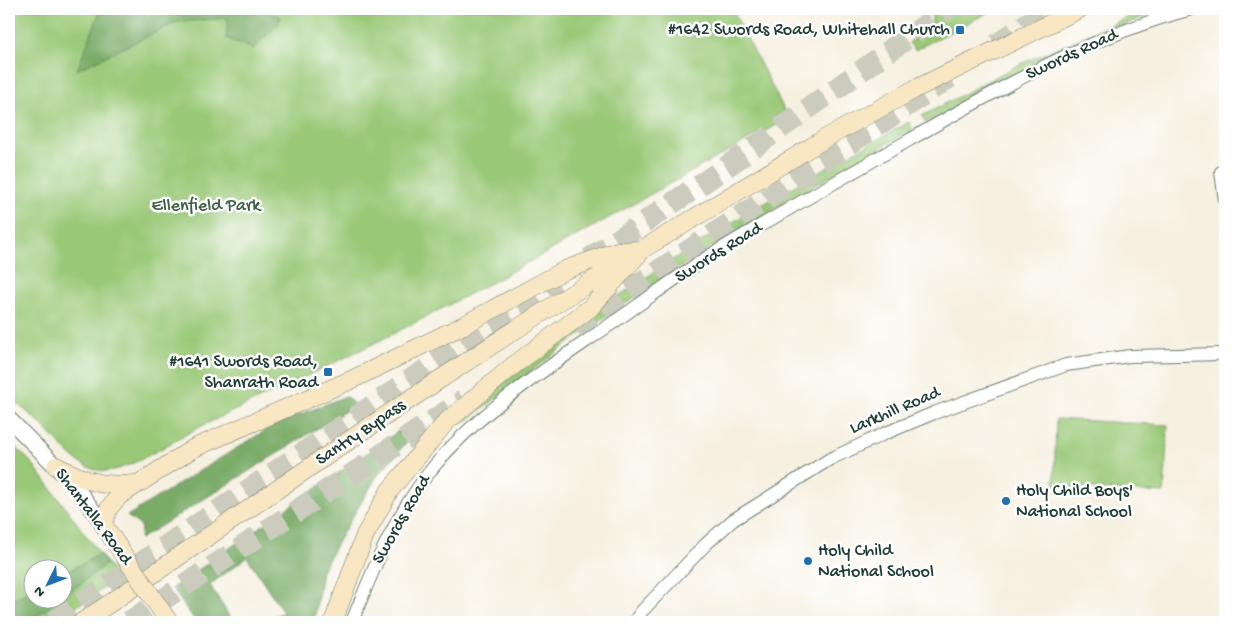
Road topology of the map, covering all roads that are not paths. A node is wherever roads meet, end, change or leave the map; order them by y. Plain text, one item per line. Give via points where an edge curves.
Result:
1 (1080, 9) edge
2 (1192, 9) edge
3 (1221, 172) dead end
4 (1225, 201) edge
5 (643, 249) junction
6 (1225, 354) edge
7 (9, 419) edge
8 (56, 466) junction
9 (136, 484) junction
10 (102, 524) junction
11 (82, 622) edge
12 (169, 622) edge
13 (333, 622) edge
14 (352, 622) edge
15 (634, 622) edge

1 - 5 main road, Swords Road via 826,138
2 - 14 street, Swords Road via 1119,32 960,111 709,256 549,367 490,412 431,470 394,527
3 - 4 street
5 - 9 main road, Swords Road via 617,251 565,270 462,326 351,380 194,448
5 - 11 main road, Santry Bypass via 455,369
5 - 13 main road, Swords Road via 590,308 446,422 390,490 373,520
6 - 15 street, Larkhill Road via 1130,356 1066,364 878,437 830,459 733,520 706,544
7 - 8 street, Shantalla Road
8 - 9 main road, Swords Road via 98,484
8 - 10 street, Shantalla Road
9 - 10 main road, Swords Road via 119,496
10 - 12 main road, Shantalla Road, bridge

